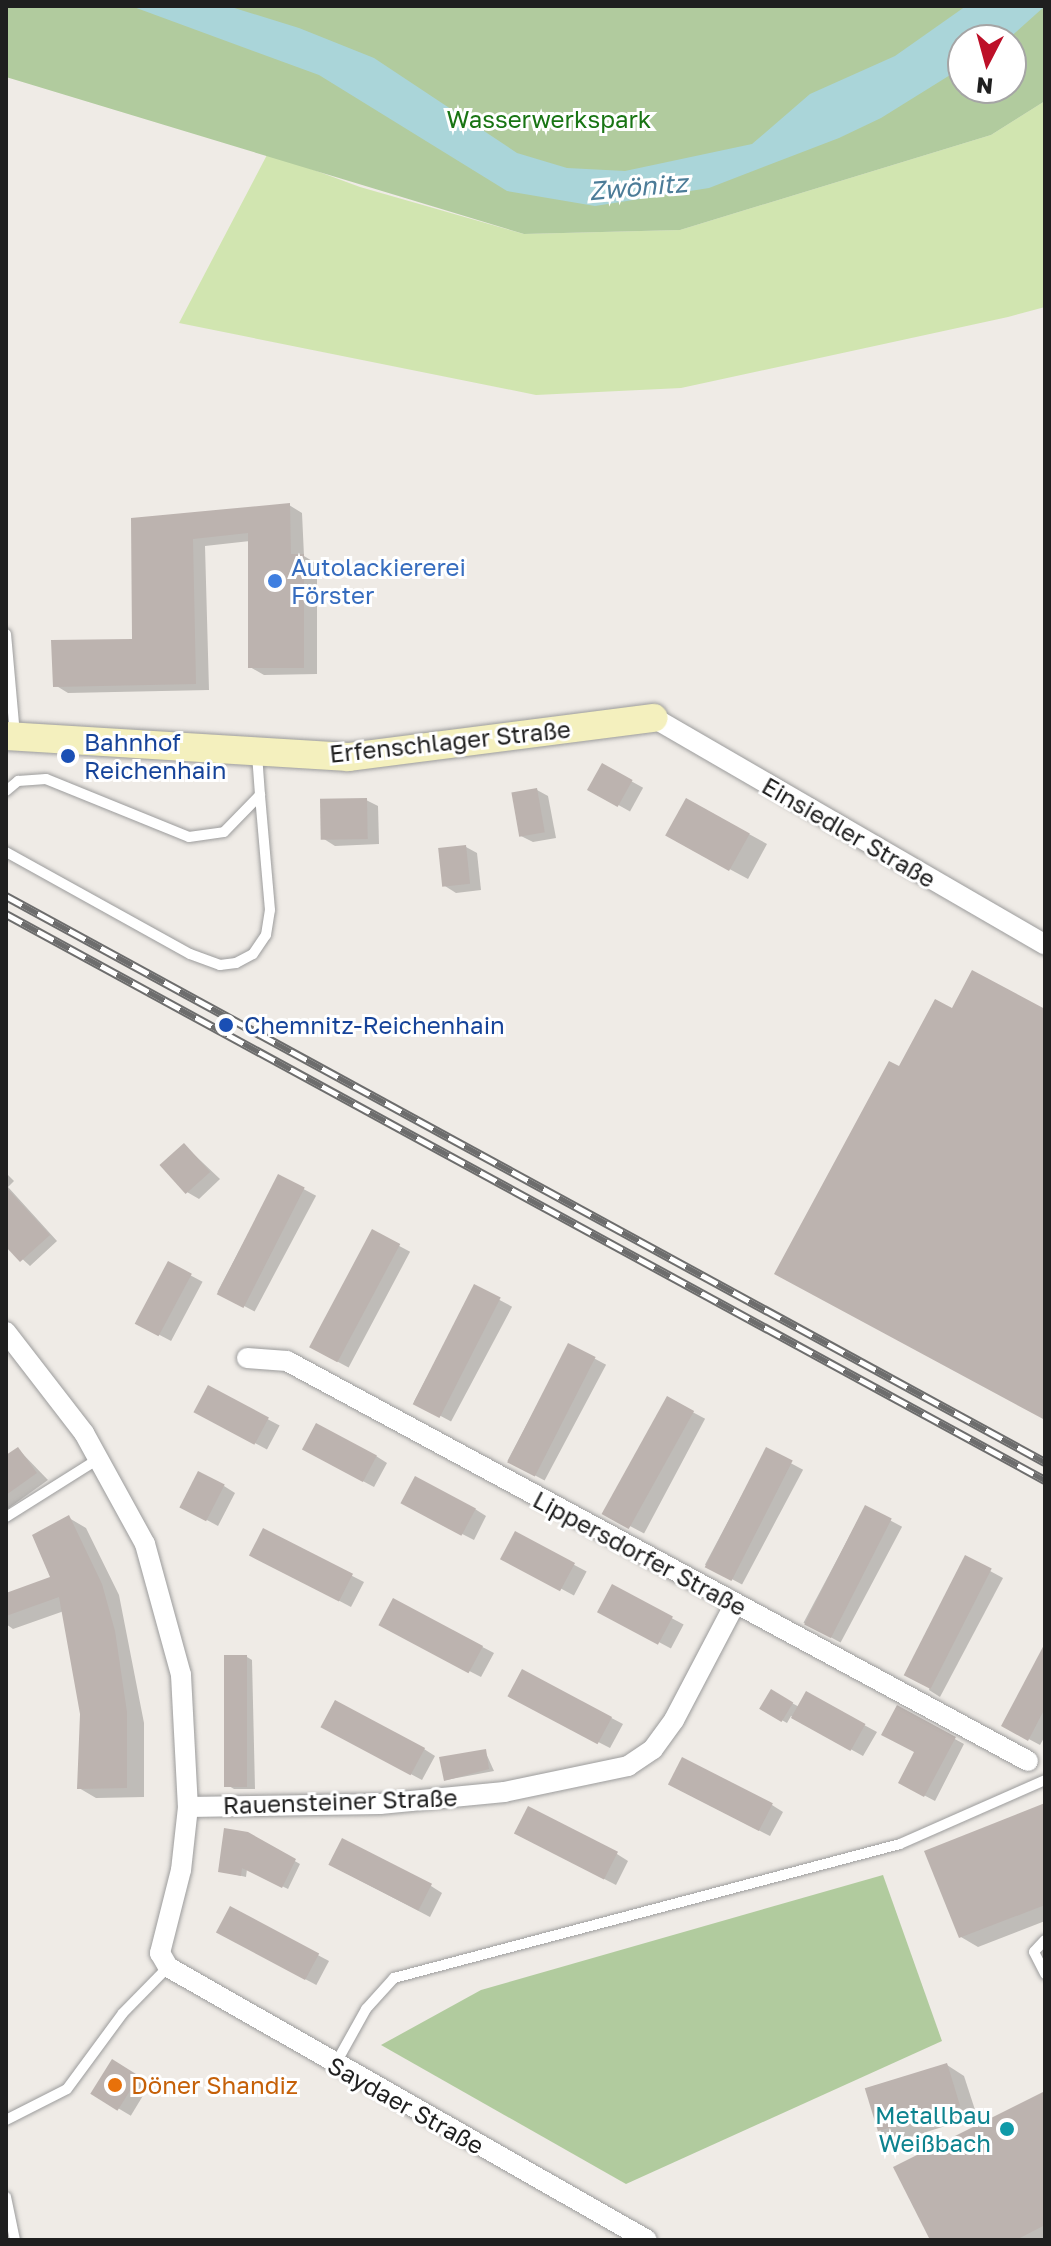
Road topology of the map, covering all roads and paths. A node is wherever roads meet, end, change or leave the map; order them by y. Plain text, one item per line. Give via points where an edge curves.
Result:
1 (6, 634) edge
2 (654, 718) joint
3 (11, 736) edge
4 (257, 752) junction
5 (6, 791) edge
6 (260, 795) junction
7 (6, 852) edge
8 (1045, 945) edge
9 (6, 1332) edge
10 (247, 1358) dead end
11 (98, 1459) junction
12 (6, 1517) edge
13 (735, 1604) junction
14 (1028, 1761) dead end
15 (1045, 1780) edge
16 (188, 1807) junction
17 (1045, 1940) edge
18 (168, 1967) junction
19 (1045, 1974) edge
20 (335, 2065) junction
21 (6, 2120) edge
22 (6, 2197) edge
23 (15, 2240) edge
24 (647, 2240) edge

1 - 3 lane
2 - 4 main road, Erfenschlager Straße via 348,757
2 - 8 street, Einsiedler Straße
3 - 4 main road, Erfenschlager Straße
4 - 6 lane
5 - 6 lane via 18,781 46,779 189,837 224,832
6 - 7 lane via 268,922 253,954 236,963 220,965 190,954
9 - 11 street
10 - 13 street, Lippersdorfer Straße via 287,1361
11 - 12 lane
11 - 16 street via 145,1544 181,1675
13 - 14 street, Lippersdorfer Straße
13 - 16 street, Rauensteiner Straße via 674,1720 653,1749 628,1766 504,1792 380,1804
15 - 20 lane via 900,1844 394,1978 366,2009
16 - 18 street via 181,1870 160,1953
17 - 19 lane via 1034,1952
18 - 20 street, Saydaer Straße
18 - 21 lane via 123,2013 67,2089
20 - 24 street, Saydaer Straße
22 - 23 lane

